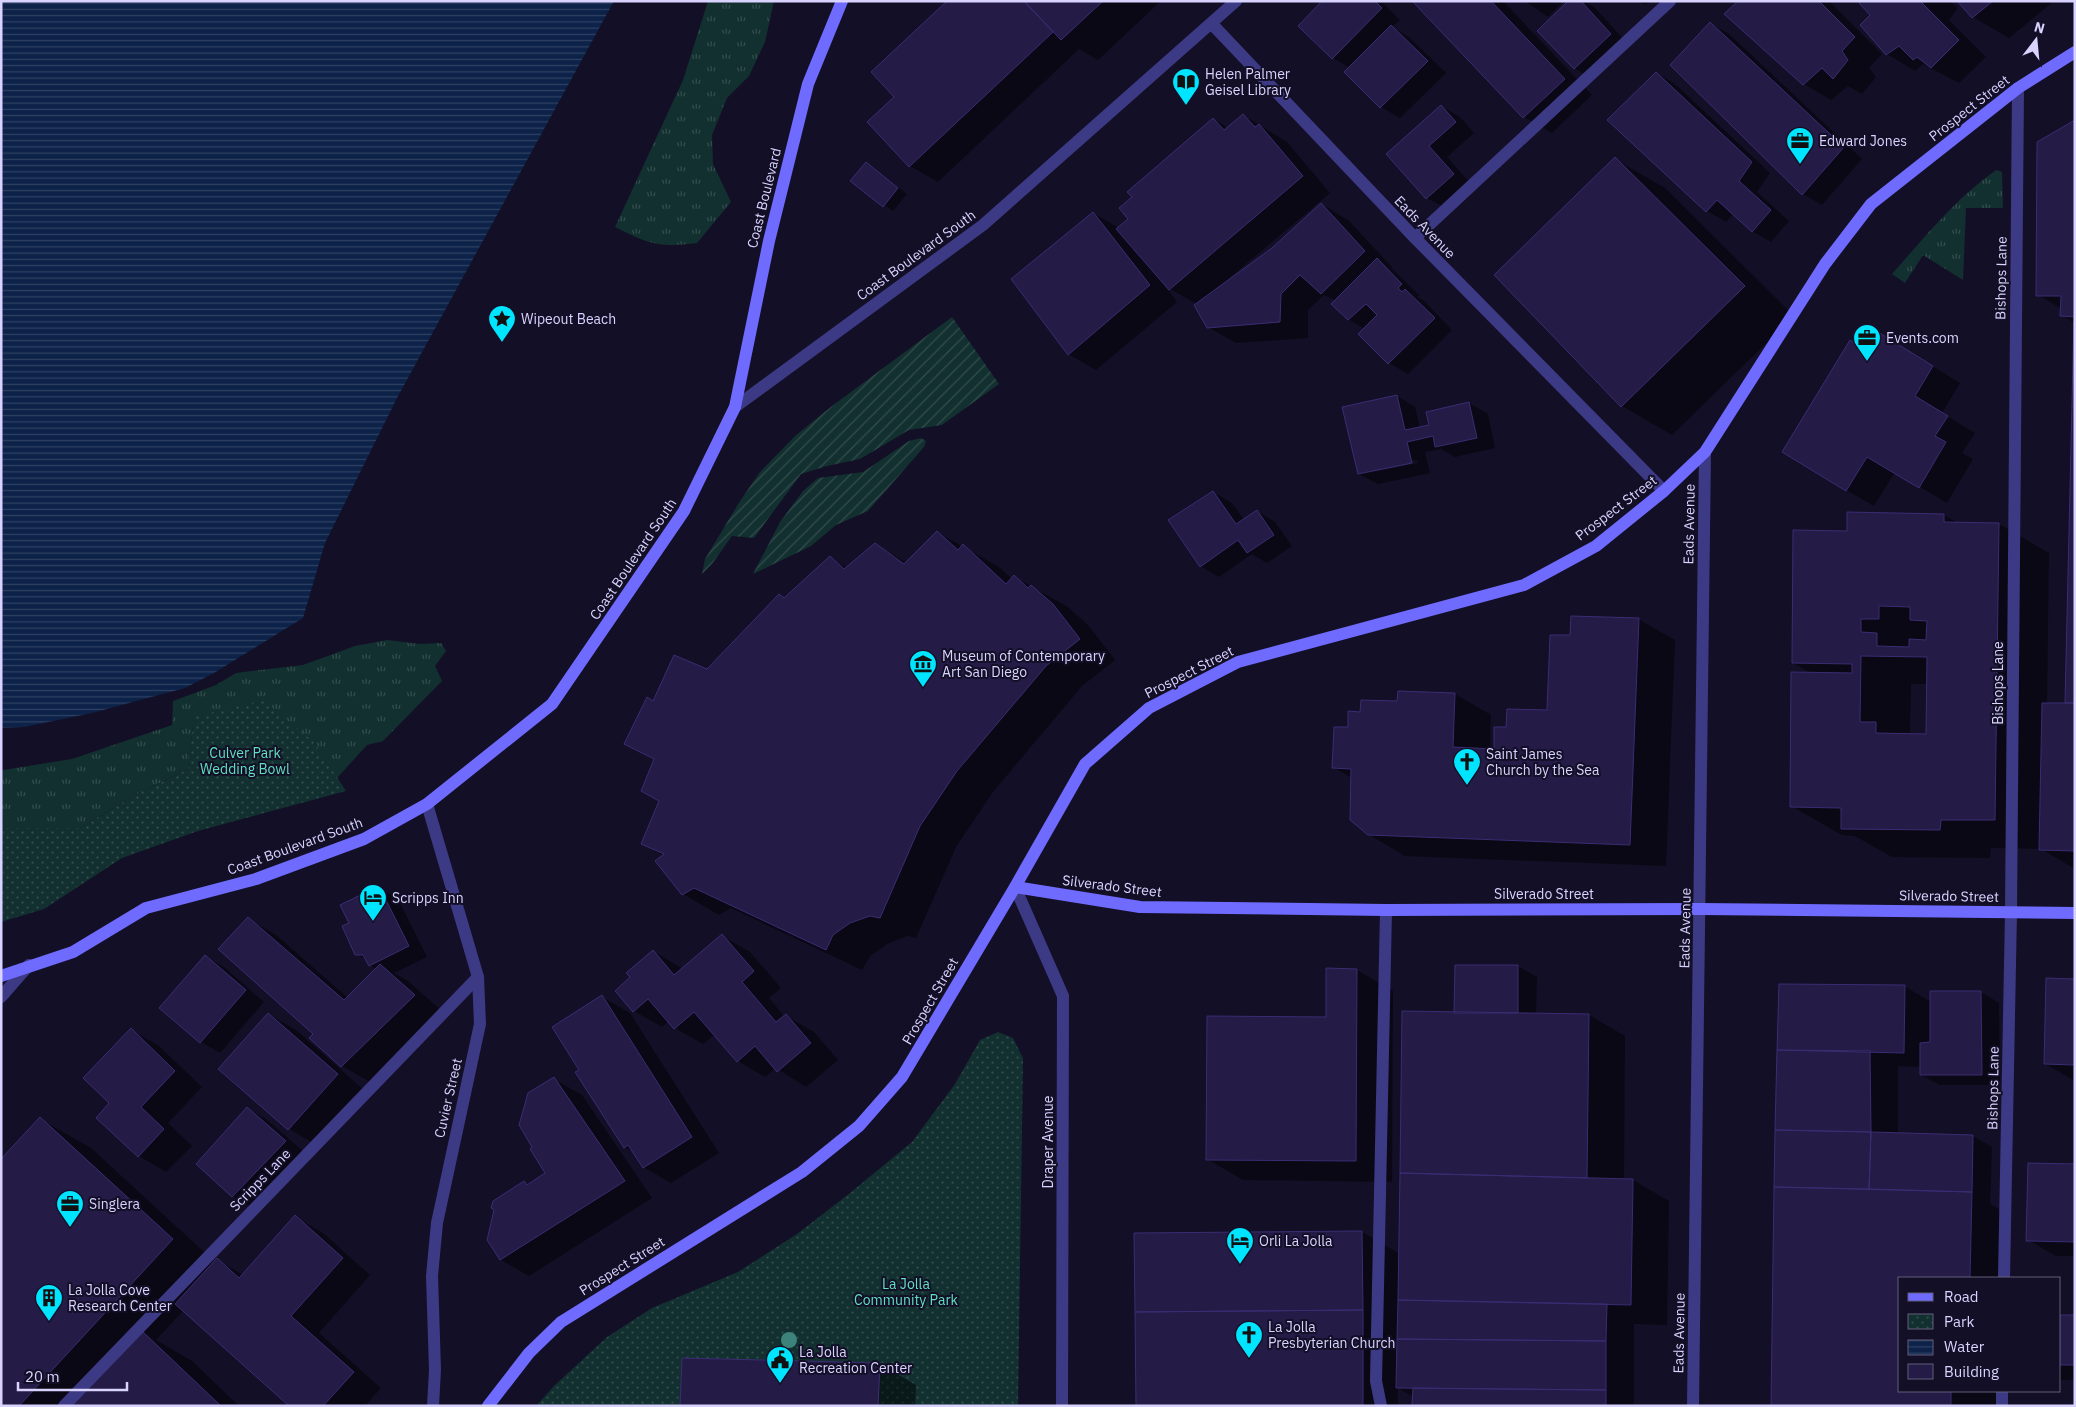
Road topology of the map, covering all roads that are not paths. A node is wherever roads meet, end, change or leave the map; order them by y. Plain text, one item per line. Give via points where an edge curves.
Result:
1 (842, 1) edge
2 (1236, 1) edge
3 (1670, 1) edge
4 (1211, 23) junction
5 (2075, 52) edge
6 (2018, 88) junction
7 (1414, 238) junction
8 (735, 407) junction
9 (1705, 452) junction
10 (1664, 491) junction
11 (427, 804) junction
12 (1016, 888) junction
13 (1700, 909) junction
14 (1386, 910) junction
15 (2011, 912) junction
16 (2075, 913) edge
17 (29, 966) junction
18 (1, 976) edge
19 (478, 977) junction
20 (1, 997) edge
21 (2004, 1277) edge
22 (2002, 1392) edge
23 (64, 1406) edge
24 (433, 1406) edge
25 (488, 1406) edge
26 (1062, 1406) edge
27 (1381, 1406) edge
28 (1693, 1406) edge
29 (2002, 1406) edge

1 - 8 street, Coast Boulevard via 808,84 769,241
2 - 4 street, Coast Boulevard South
3 - 7 street
4 - 7 street, Eads Avenue
4 - 8 street, Coast Boulevard South via 984,225
5 - 6 street, Prospect Street
6 - 9 street, Prospect Street via 1871,204 1825,264
6 - 15 street, Bishops Lane
7 - 10 street, Eads Avenue
8 - 11 street, Coast Boulevard South via 684,512 552,704
9 - 10 street, Prospect Street
9 - 13 street, Eads Avenue
10 - 12 street, Prospect Street via 1596,546 1524,585 1238,662 1149,708 1085,764
11 - 17 street, Coast Boulevard South via 364,839 256,879 146,908 73,952
11 - 19 street, Cuvier Street
12 - 14 street, Silverado Street via 1140,907
12 - 25 street, Prospect Street via 902,1077 859,1126 802,1172 561,1322 529,1353
12 - 26 street, Draper Avenue via 1063,996
13 - 14 street, Silverado Street
13 - 15 street, Silverado Street
13 - 28 street, Eads Avenue
14 - 27 street via 1376,1381
15 - 16 street, Silverado Street
15 - 21 street, Bishops Lane
17 - 18 street
17 - 20 street
19 - 23 street, Scripps Lane
19 - 24 street, Cuvier Street via 480,1024 437,1223 432,1276 436,1370
22 - 29 street

